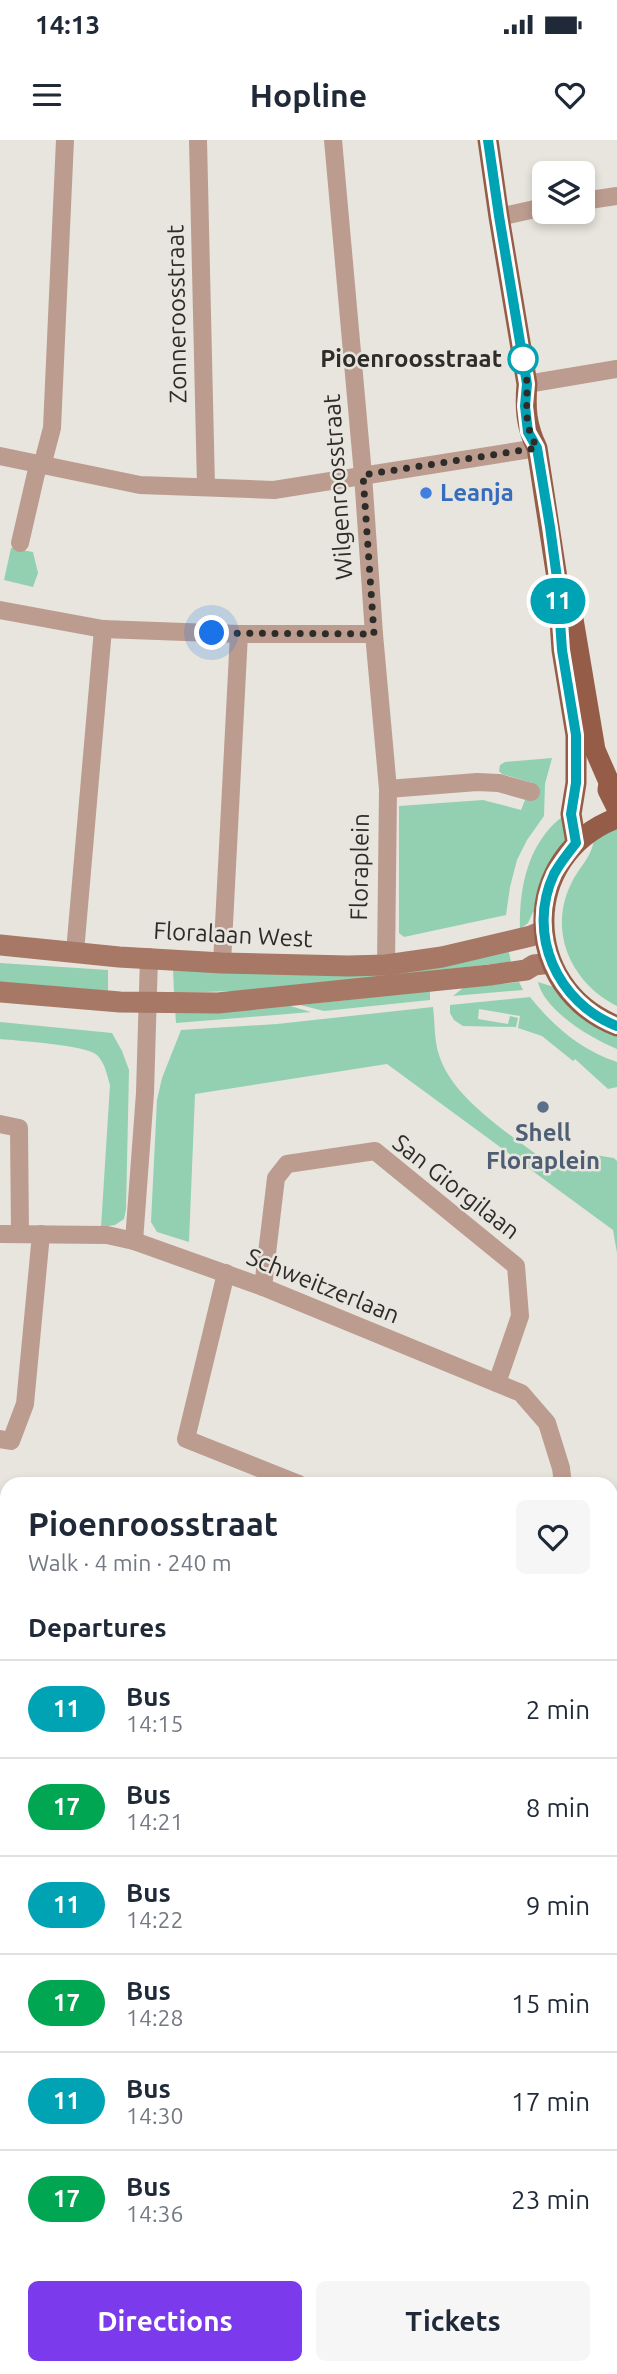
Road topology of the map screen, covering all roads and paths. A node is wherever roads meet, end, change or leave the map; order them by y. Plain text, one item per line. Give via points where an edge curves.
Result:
1 (65, 140) edge
2 (198, 140) edge
3 (332, 140) edge
4 (488, 140) edge
5 (617, 196) edge
6 (595, 199) edge
7 (532, 209) edge
8 (499, 216) junction
9 (617, 369) edge
10 (527, 384) junction
11 (537, 448) junction
12 (0, 456) edge
13 (40, 465) junction
14 (363, 475) junction
15 (205, 487) junction
16 (20, 543) dead end
17 (557, 578) junction
18 (0, 610) edge
19 (103, 629) junction
20 (239, 634) junction
21 (374, 634) junction
22 (613, 785) edge
23 (388, 789) junction
24 (531, 792) dead end
25 (617, 807) edge
26 (617, 818) edge
27 (580, 839) junction
28 (543, 931) junction
29 (0, 945) edge
30 (75, 953) junction
31 (223, 954) junction
32 (149, 957) junction
33 (386, 965) junction
34 (557, 966) junction
35 (0, 992) edge
36 (146, 1003) junction
37 (617, 1012) edge
38 (617, 1026) edge
39 (0, 1124) edge
40 (0, 1234) edge
41 (20, 1234) junction
42 (41, 1234) junction
43 (134, 1241) junction
44 (226, 1273) junction
45 (264, 1287) junction
46 (497, 1382) junction
47 (0, 1439) edge
48 (281, 1477) edge
49 (562, 1477) edge

1 - 13 street via 52,428
2 - 15 street, Zonneroosstraat
3 - 14 street, Wilgenroosstraat
4 - 8 main road
5 - 6 street
7 - 8 street
8 - 10 main road
9 - 10 street
10 - 11 main road via 528,432
11 - 14 street
11 - 17 main road
12 - 13 street
13 - 15 street via 140,485
13 - 16 street
14 - 15 street via 274,489
14 - 21 street, Wilgenroosstraat
17 - 22 main road via 571,606 594,750
17 - 27 main road via 562,650 578,755 571,814
18 - 19 street
19 - 20 street
19 - 30 street
20 - 21 street
20 - 31 street
21 - 23 street, Wilgenroosstraat
22 - 25 main road via 608,790
23 - 24 street, Floraplein via 487,782
23 - 33 street, Floraplein
26 - 27 main road
27 - 28 main road via 554,875
27 - 34 main road via 583,851 562,886 555,911
28 - 33 main road, Floralaan West via 442,957
28 - 34 main road
29 - 30 main road, Floralaan West
30 - 32 main road, Floralaan West
31 - 32 main road, Floralaan West
31 - 33 main road, Floralaan West
32 - 36 street
34 - 36 main road via 534,965 526,970 278,998
34 - 37 main road
34 - 38 main road via 577,1001
35 - 36 main road
36 - 43 street via 145,1093
39 - 41 street via 19,1128
40 - 41 street, Schweitzerlaan
41 - 42 street, Schweitzerlaan
42 - 43 street, Schweitzerlaan via 107,1235
42 - 47 street via 25,1404 10,1441
43 - 44 street, Schweitzerlaan
44 - 45 street, Schweitzerlaan
44 - 48 street via 186,1439
45 - 46 street, Schweitzerlaan
45 - 46 street, San Giorgilaan via 276,1178 287,1164 375,1151 516,1266 520,1315
46 - 49 street, Schweitzerlaan via 522,1393 547,1423

